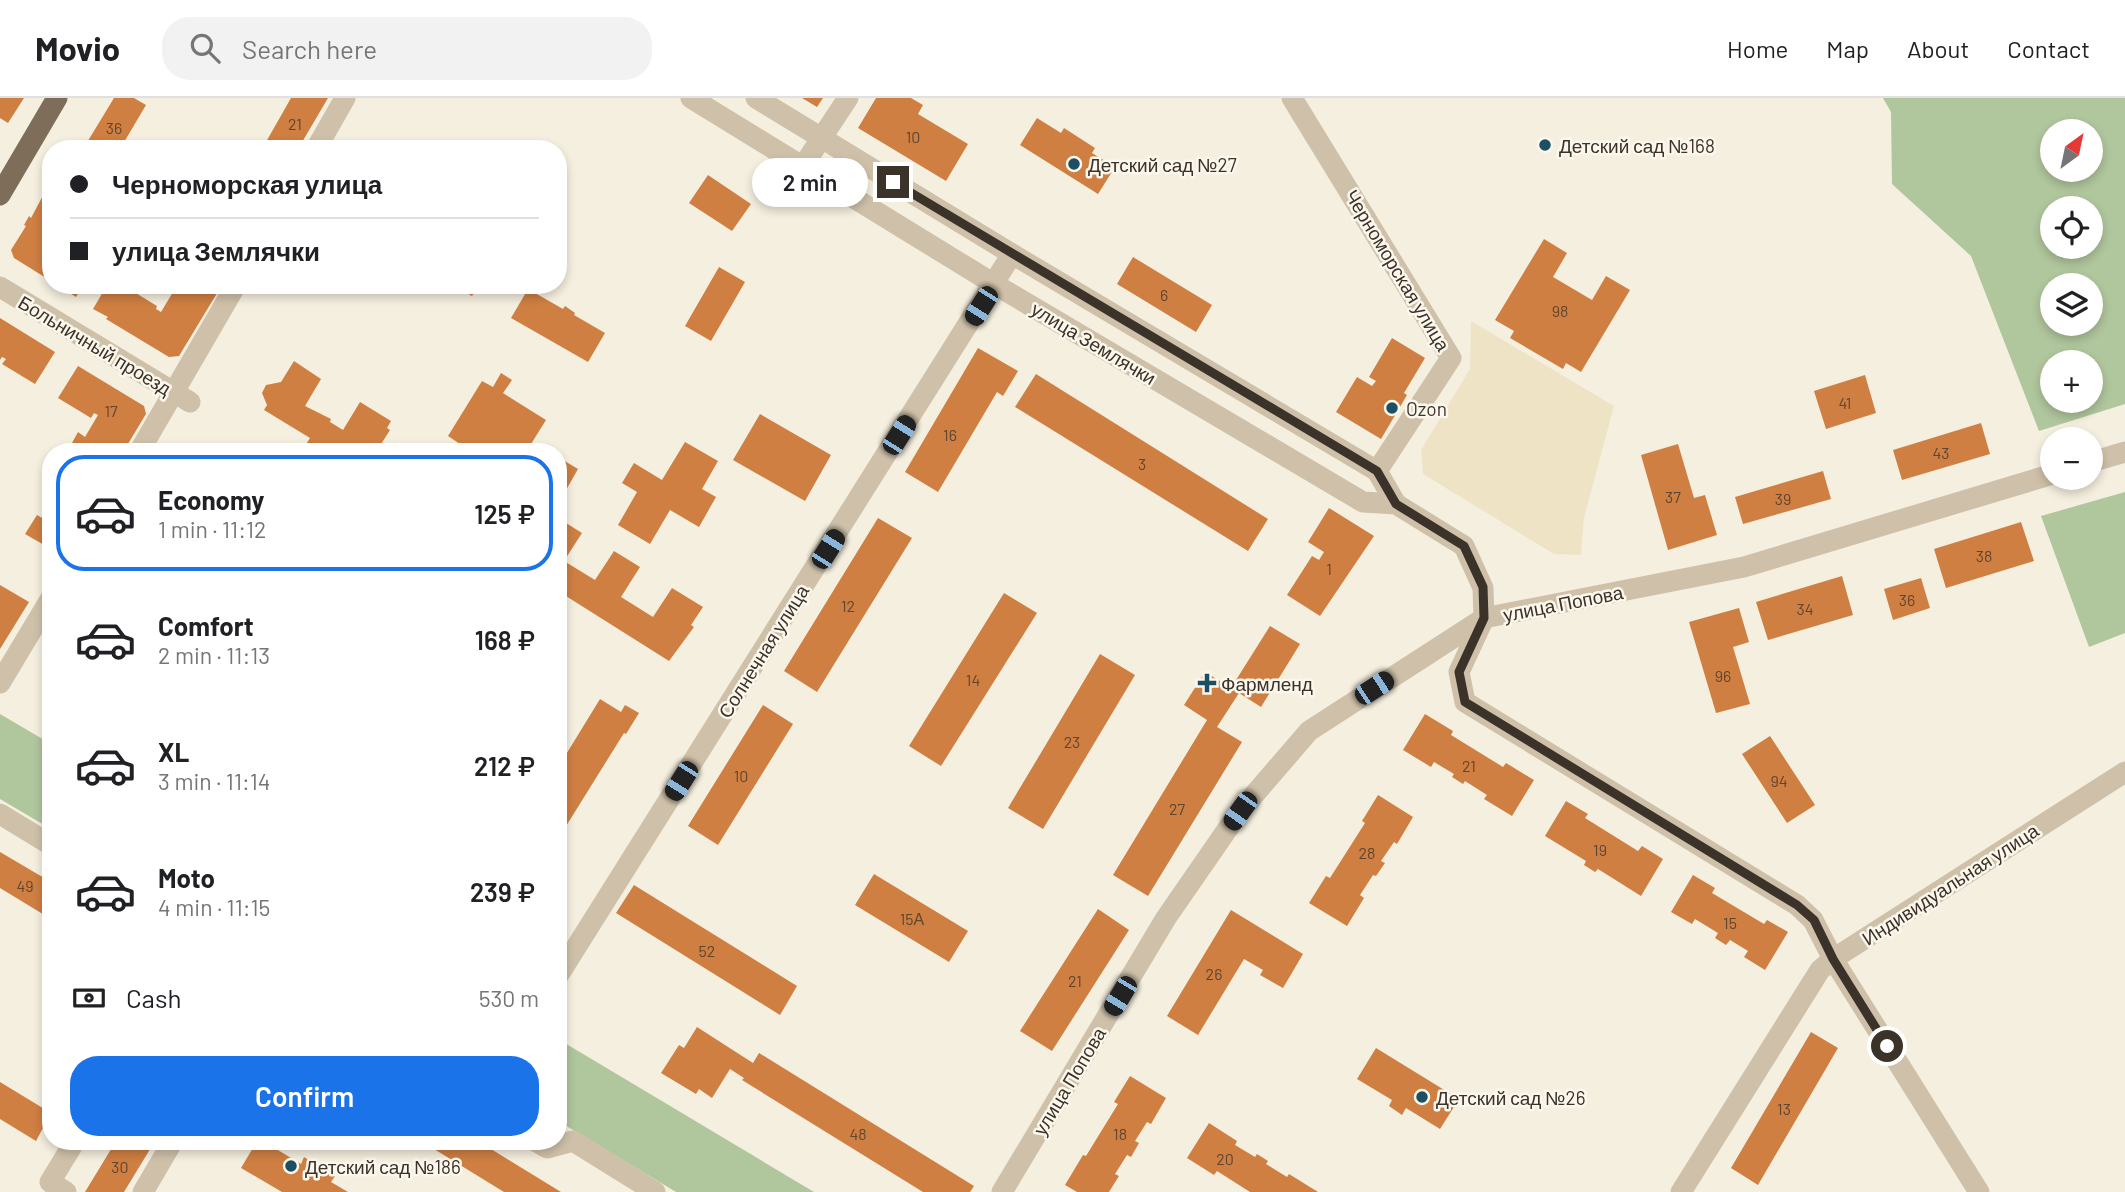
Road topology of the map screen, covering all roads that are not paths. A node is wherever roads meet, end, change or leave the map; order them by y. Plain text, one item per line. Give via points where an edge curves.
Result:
1 (57, 98) edge
2 (345, 98) edge
3 (691, 98) edge
4 (756, 98) edge
5 (848, 98) edge
6 (1292, 98) edge
7 (821, 139) junction
8 (321, 140) edge
9 (803, 166) junction
10 (0, 195) edge
11 (1012, 254) junction
12 (995, 284) junction
13 (0, 287) edge
14 (232, 294) edge
15 (182, 397) junction
16 (146, 443) edge
17 (2124, 454) edge
18 (2103, 459) edge
19 (1377, 471) junction
20 (2040, 478) edge
21 (1396, 504) junction
22 (42, 613) edge
23 (1484, 618) junction
24 (0, 683) edge
25 (2125, 772) edge
26 (0, 814) edge
27 (42, 840) edge
28 (1833, 959) junction
29 (567, 962) edge
30 (567, 1143) edge
31 (70, 1150) edge
32 (168, 1150) edge
33 (66, 1192) edge
34 (143, 1192) edge
35 (655, 1192) edge
36 (1002, 1192) edge
37 (1681, 1192) edge
38 (1979, 1192) edge

1 - 10 main road
2 - 8 street
3 - 9 street, улица Землячки
4 - 7 street, улица Землячки
5 - 7 street
6 - 19 street, Черноморская улица via 1451,358
7 - 9 street
7 - 11 street, улица Землячки
9 - 12 street, улица Землячки
11 - 12 street, Солнечная улица
11 - 19 street, улица Землячки
12 - 21 street, улица Землячки via 1363,502
12 - 29 street, Солнечная улица
13 - 15 street, Больничный проезд
14 - 15 street
15 - 16 street
17 - 18 street
19 - 21 street
20 - 23 street, улица Попова via 1744,567
21 - 23 street via 1464,546 1483,587
22 - 24 street
23 - 28 street via 1459,672 1465,702 1797,905 1814,920
23 - 36 street, улица Попова via 1310,731 1240,811 1166,918
25 - 28 street, Индивидуальная улица
26 - 27 street
28 - 37 street, Индивидуальная улица via 1820,970 1792,1012
28 - 38 street
30 - 35 street via 573,1141
31 - 33 street via 50,1182
32 - 34 street

